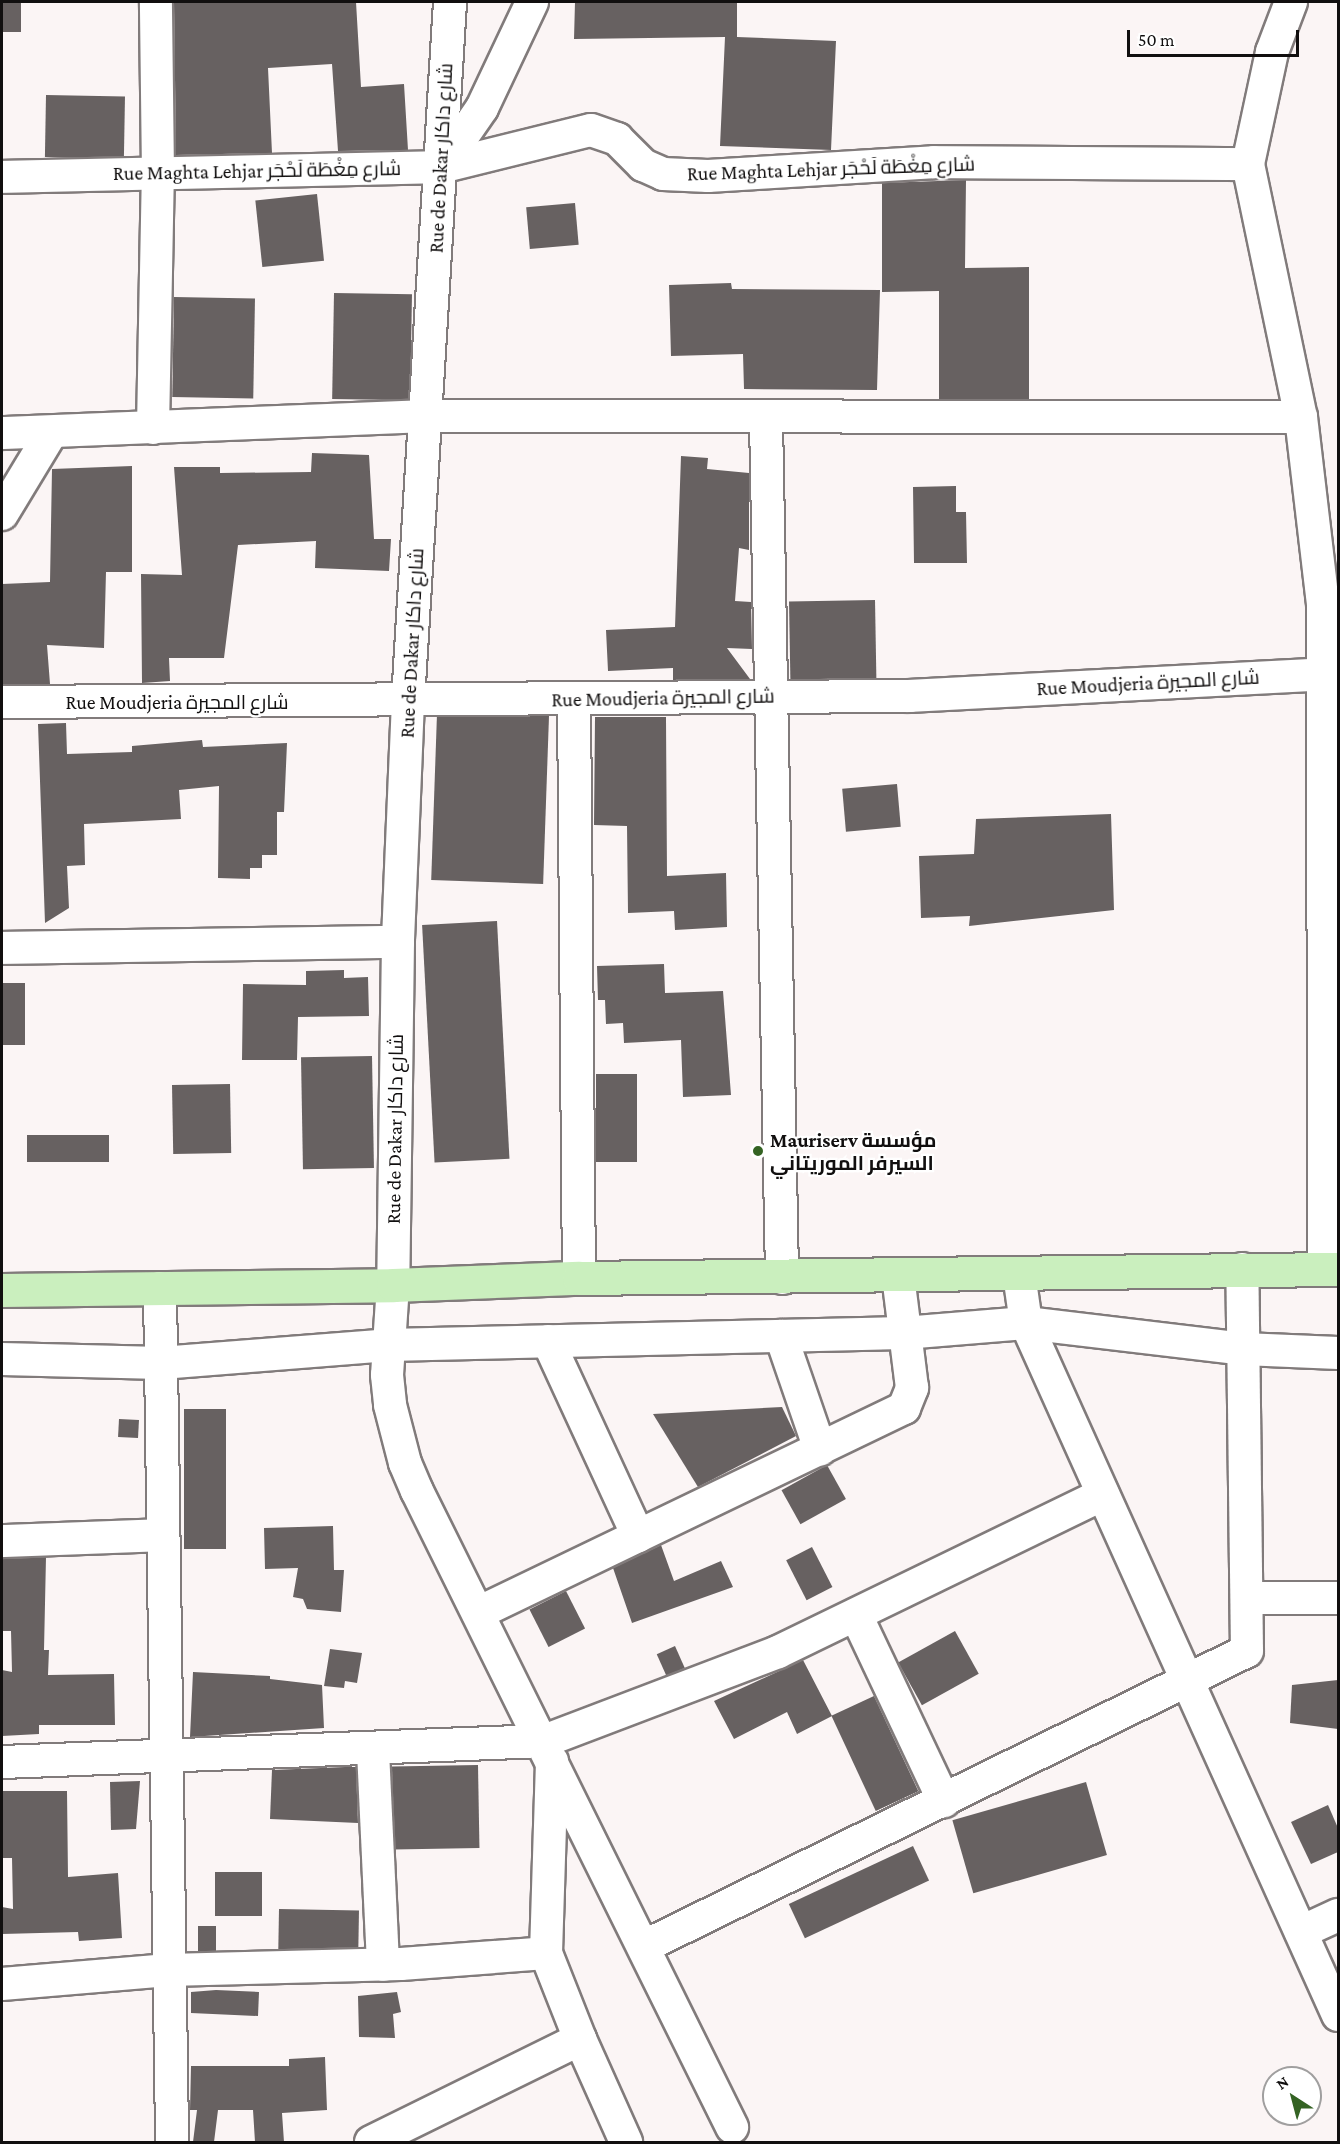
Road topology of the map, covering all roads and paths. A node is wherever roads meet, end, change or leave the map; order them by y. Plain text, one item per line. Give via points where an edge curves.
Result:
1 (156, 2) edge
2 (450, 2) edge
3 (532, 2) edge
4 (1291, 2) edge
5 (1248, 164) junction
6 (441, 167) junction
7 (158, 174) junction
8 (2, 177) edge
9 (424, 416) junction
10 (1301, 417) junction
11 (766, 419) junction
12 (153, 428) junction
13 (2, 433) edge
14 (51, 433) junction
15 (2, 514) edge
16 (1331, 602) edge
17 (1323, 674) junction
18 (769, 697) junction
19 (574, 699) junction
20 (408, 701) junction
21 (2, 702) edge
22 (398, 942) junction
23 (2, 948) edge
24 (1242, 1269) junction
25 (1331, 1269) edge
26 (1019, 1274) junction
27 (898, 1276) junction
28 (579, 1278) junction
29 (782, 1278) junction
30 (393, 1285) junction
31 (160, 1288) junction
32 (2, 1290) edge
33 (1026, 1323) junction
34 (904, 1333) junction
35 (781, 1336) junction
36 (548, 1341) junction
37 (388, 1345) junction
38 (1243, 1349) junction
39 (1338, 1353) edge
40 (2, 1359) edge
41 (161, 1363) junction
42 (819, 1449) junction
43 (1103, 1494) junction
44 (163, 1535) junction
45 (638, 1536) junction
46 (2, 1541) edge
47 (1249, 1598) junction
48 (1338, 1598) edge
49 (478, 1613) junction
50 (856, 1615) junction
51 (1188, 1682) junction
52 (548, 1749) junction
53 (374, 1751) junction
54 (165, 1755) junction
55 (2, 1762) edge
56 (944, 1801) junction
57 (1338, 1915) edge
58 (1301, 1932) junction
59 (645, 1946) junction
60 (546, 1953) junction
61 (383, 1965) junction
62 (168, 1970) junction
63 (2, 1984) edge
64 (1338, 2015) edge
65 (580, 2039) junction
66 (732, 2127) dead end
67 (172, 2142) edge
68 (371, 2142) edge
69 (626, 2142) edge

1 - 7 street
2 - 6 street, Rue de Dakar شارع داكار
3 - 6 street via 482,108
4 - 5 street via 1272,52
5 - 6 street, Rue Maghta Lehjar شارع مِغْطَة لَحْجَر via 934,162 708,176 663,174 643,165 617,139 591,129
5 - 10 street
6 - 7 street, Rue Maghta Lehjar شارع مِغْطَة لَحْجَر
6 - 9 street, Rue de Dakar شارع داكار
7 - 8 street, Rue Maghta Lehjar شارع مِغْطَة لَحْجَر
7 - 12 street
9 - 11 street
9 - 12 street
9 - 20 street, Rue de Dakar شارع داكار
10 - 11 street
10 - 16 street
11 - 18 street
12 - 14 street
13 - 14 street
14 - 15 street
16 - 17 street
17 - 18 street, Rue Moudjeria شارع المجيرة via 910,696
17 - 25 street
18 - 19 street, Rue Moudjeria شارع المجيرة
18 - 29 street
19 - 20 street, Rue Moudjeria شارع المجيرة
19 - 28 street
20 - 21 street, Rue Moudjeria شارع المجيرة
20 - 22 street, Rue de Dakar شارع داكار
22 - 23 street
22 - 30 street, Rue de Dakar شارع داكار
24 - 25 main road
24 - 26 main road
24 - 38 street
26 - 27 main road
26 - 33 street
27 - 29 main road
27 - 34 street
28 - 29 main road
28 - 30 main road
30 - 31 main road
30 - 37 street, Rue de Dakar شارع داكار
31 - 32 main road
31 - 41 street
33 - 34 street
33 - 38 street
33 - 43 street
34 - 35 street
34 - 42 street via 912,1388 909,1403 898,1412
35 - 36 street
35 - 42 street
36 - 37 street
36 - 45 street
37 - 41 street
37 - 49 street, Rue de Dakar شارع داكار via 390,1405 405,1463
38 - 39 street
38 - 47 street
40 - 41 street
41 - 44 street
42 - 45 street
43 - 50 street
43 - 51 street
44 - 46 street
44 - 54 street
45 - 49 street
47 - 48 street
47 - 51 street via 1247,1651
49 - 52 street, Rue de Dakar شارع داكار
50 - 52 street
50 - 56 street
51 - 56 street
51 - 58 street
52 - 53 street
52 - 59 street, Rue de Dakar شارع داكار
52 - 60 street
53 - 54 street
53 - 61 street
54 - 55 street
54 - 62 street
56 - 59 street
57 - 58 street
58 - 64 street
59 - 66 street, Rue de Dakar شارع داكار
60 - 61 street
60 - 65 street
61 - 62 street
62 - 63 street
62 - 67 street
65 - 68 street
65 - 69 street

